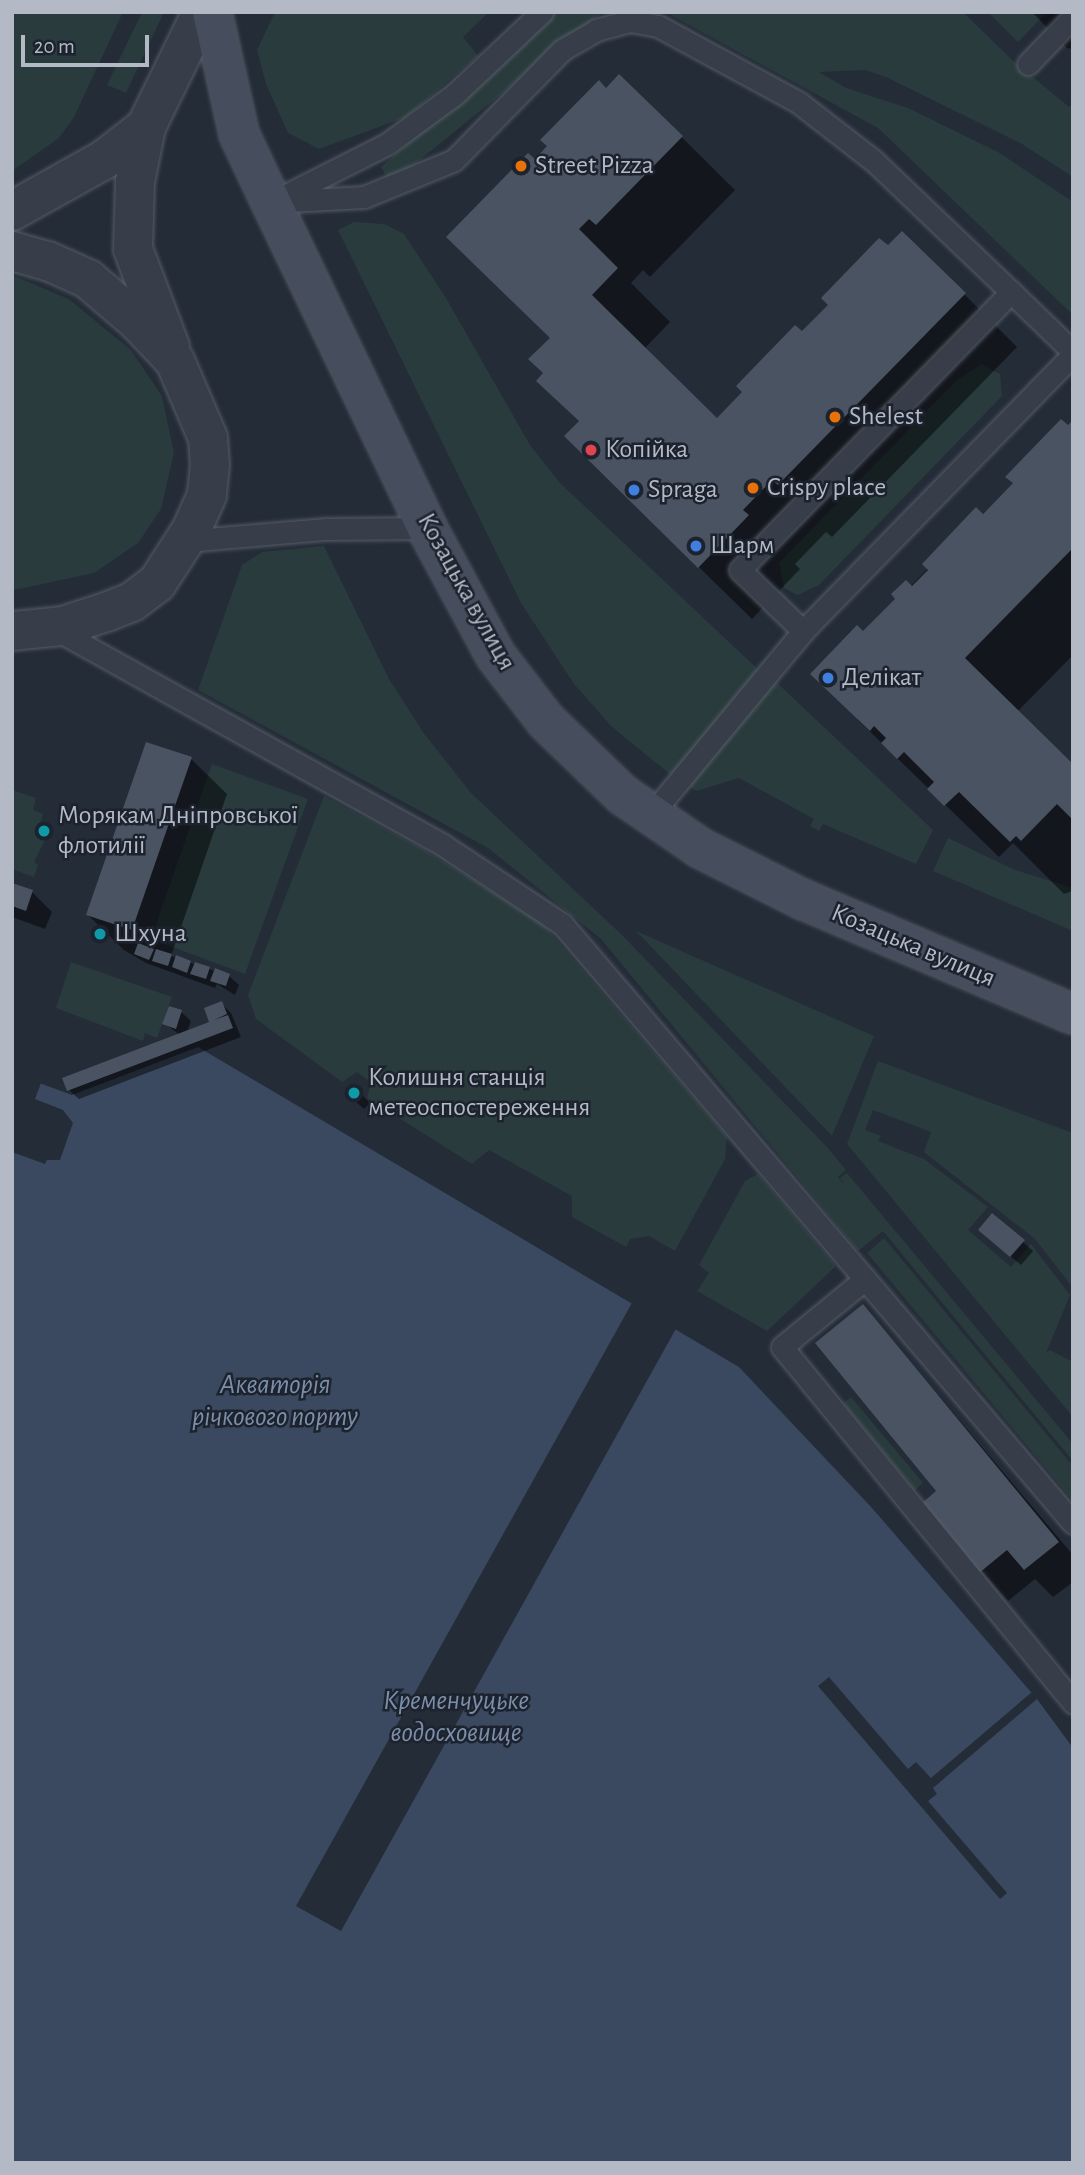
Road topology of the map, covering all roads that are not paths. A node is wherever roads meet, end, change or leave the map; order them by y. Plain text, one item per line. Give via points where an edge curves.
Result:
1 (202, 12) edge
2 (212, 12) edge
3 (542, 12) edge
4 (1073, 17) edge
5 (1028, 64) dead end
6 (146, 127) junction
7 (271, 202) junction
8 (12, 211) edge
9 (12, 251) edge
10 (1011, 292) junction
11 (1073, 353) edge
12 (175, 361) junction
13 (427, 528) junction
14 (185, 541) junction
15 (54, 628) junction
16 (12, 631) edge
17 (803, 631) junction
18 (650, 816) junction
19 (1073, 1014) edge
20 (865, 1279) junction
21 (1073, 1523) edge
22 (1073, 1703) edge

1 - 6 street
2 - 7 main road, Козацька вулиця via 239,134
3 - 7 lane via 455,94 387,144
4 - 5 lane
6 - 8 street via 105,159
6 - 12 street via 135,182 133,249
7 - 10 lane via 364,197 454,160 562,50 596,30 630,21 657,26 798,102 874,161
7 - 13 main road, Козацька вулиця
9 - 12 street via 88,279
10 - 11 lane
10 - 17 lane via 740,570
11 - 17 lane
12 - 14 street via 208,438 210,465 207,495
13 - 14 lane via 326,529
13 - 18 main road, Козацька вулиця via 496,656 580,758
14 - 15 street via 157,583 132,602
15 - 16 street
15 - 20 lane via 443,845 562,924
17 - 18 lane
18 - 19 main road, Козацька вулиця via 773,886
20 - 21 lane
20 - 22 lane via 782,1347

